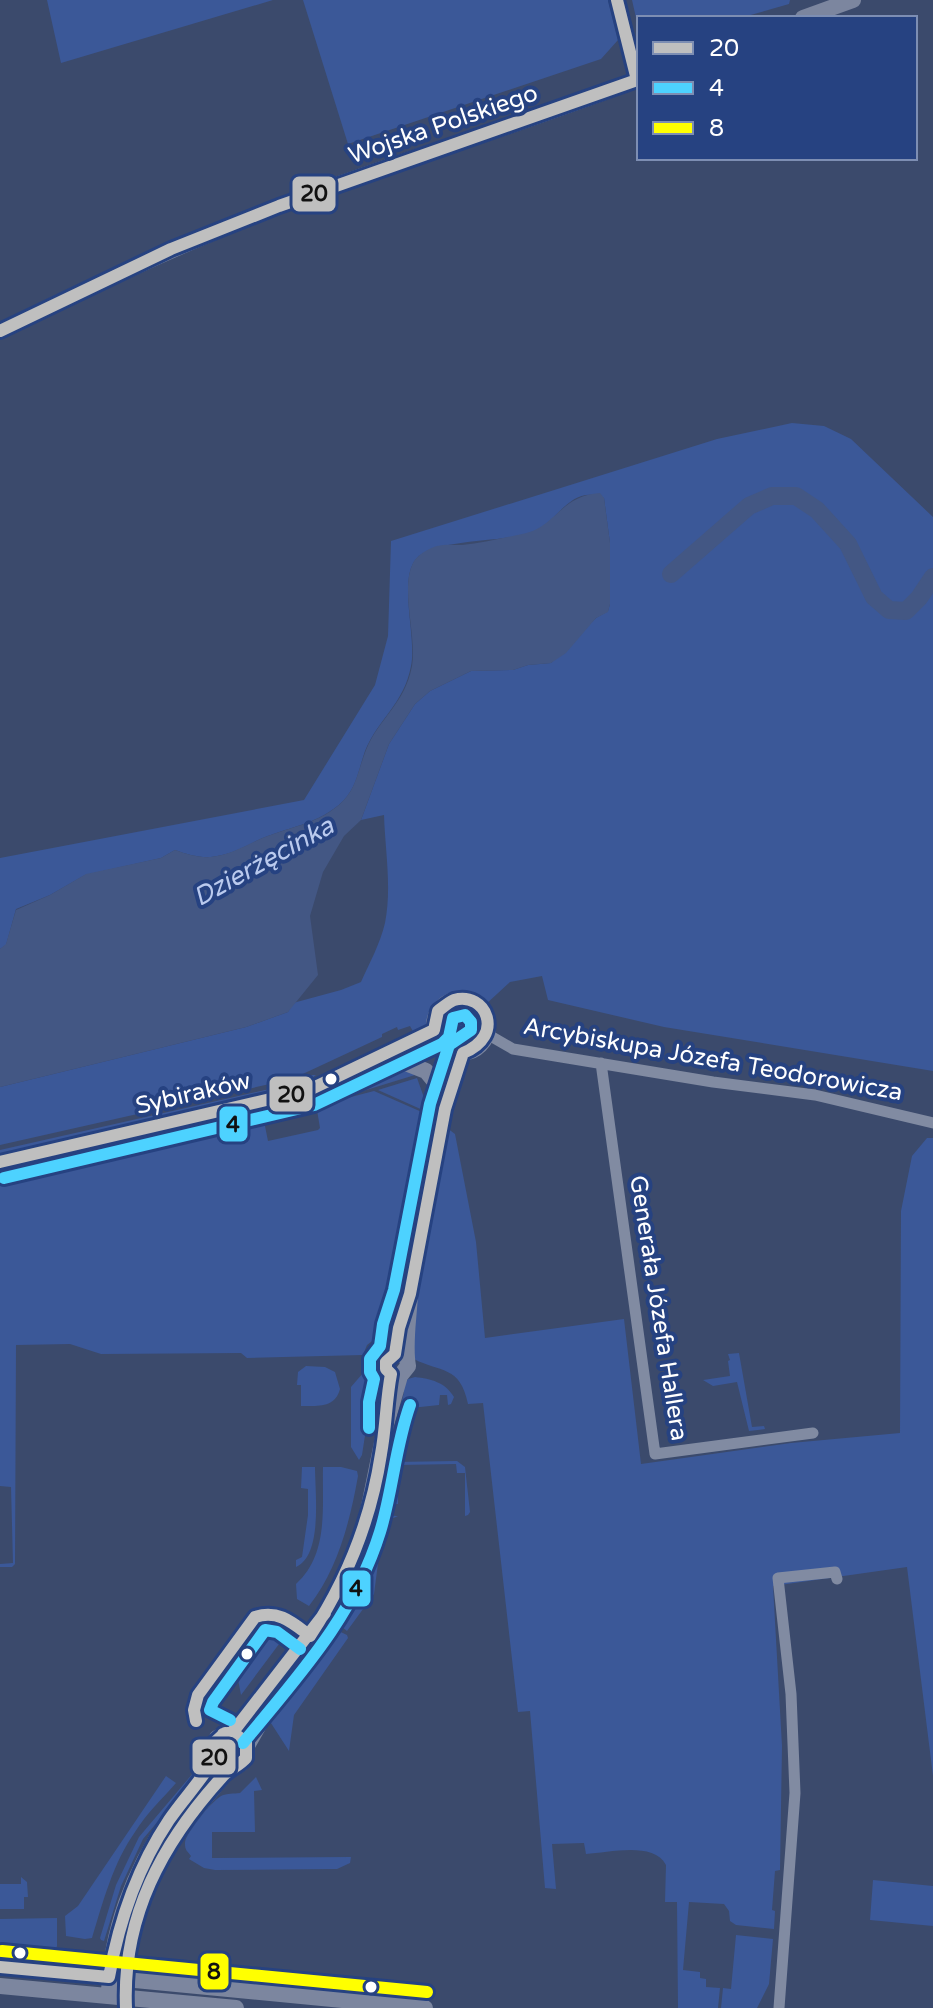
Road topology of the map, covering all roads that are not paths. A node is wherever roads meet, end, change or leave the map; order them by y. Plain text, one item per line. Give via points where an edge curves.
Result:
1 (617, 0) edge
2 (853, 0) edge
3 (809, 16) edge
4 (637, 75) edge
5 (637, 79) edge
6 (0, 331) edge
7 (487, 1034) junction
8 (447, 1044) junction
9 (393, 1058) junction
10 (601, 1063) junction
11 (339, 1077) junction
12 (445, 1101) junction
13 (933, 1123) edge
14 (0, 1162) edge
15 (813, 1433) dead end
16 (837, 1579) dead end
17 (310, 1636) junction
18 (231, 1733) junction
19 (247, 1746) junction
20 (214, 1758) junction
21 (232, 1768) junction
22 (0, 1967) edge
23 (117, 1978) junction
24 (0, 1986) edge
25 (118, 2002) edge
26 (778, 2005) edge
27 (236, 2008) edge
28 (425, 2008) edge

1 - 4 street
2 - 3 street
5 - 6 street, Wojska Polskiego via 279,206 158,255
7 - 8 street via 481,1045
7 - 8 street via 486,1015 478,1004 453,1000 435,1017
7 - 10 street, Arcybiskupa Józefa Teodorowicza via 513,1049
8 - 9 street
8 - 11 street, Sybiraków
8 - 12 street
9 - 11 street
9 - 12 street via 426,1071
10 - 13 street, Arcybiskupa Józefa Teodorowicza via 815,1095
10 - 15 street, Generała Józefa Hallera via 655,1454
11 - 14 street, Sybiraków via 273,1100
12 - 17 street via 410,1294 399,1328 400,1355 408,1366 395,1375 358,1548 342,1586
16 - 26 street via 835,1572 778,1578 795,1793
17 - 18 street
17 - 19 street
18 - 19 street
18 - 20 street via 214,1743
19 - 21 street via 246,1758
20 - 21 street
20 - 23 street via 137,1875 120,1922
21 - 23 street via 179,1830 153,1875
22 - 23 street
23 - 25 street
23 - 28 street
24 - 25 street
25 - 27 street

